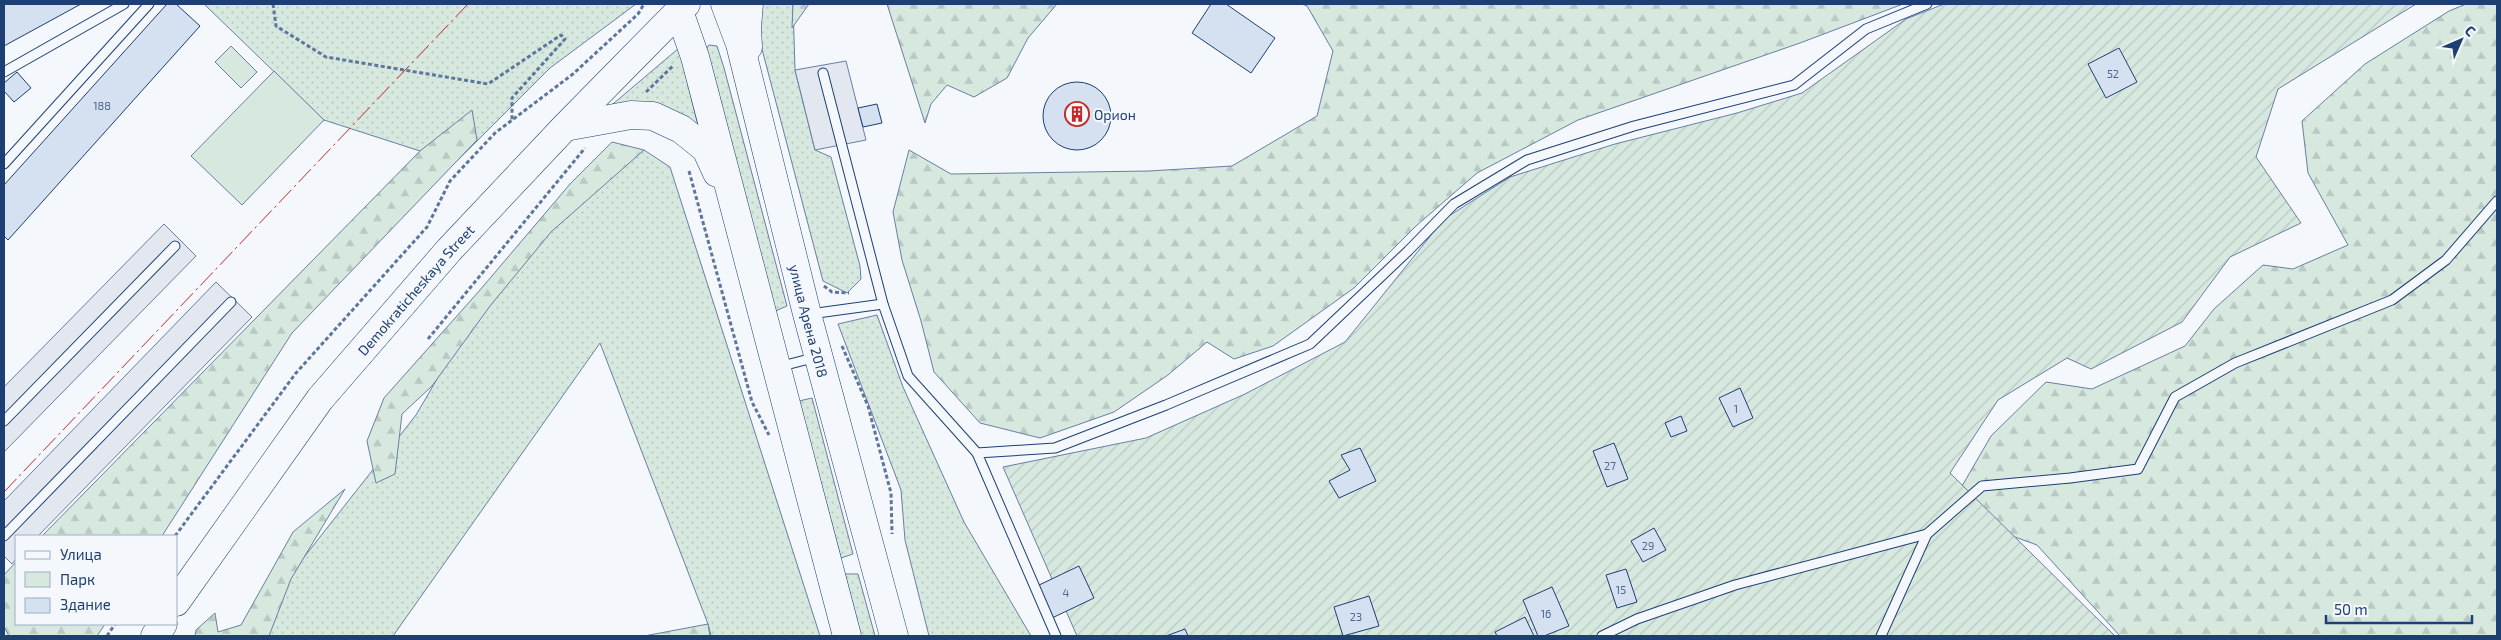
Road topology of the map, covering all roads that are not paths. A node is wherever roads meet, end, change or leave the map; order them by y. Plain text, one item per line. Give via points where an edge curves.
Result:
1 (124, 4) edge
2 (149, 4) edge
3 (725, 4) edge
4 (749, 4) edge
5 (1927, 4) edge
6 (683, 7) edge
7 (4, 72) edge
8 (823, 74) dead end
9 (749, 76) junction
10 (565, 127) junction
11 (4, 164) edge
12 (2497, 201) edge
13 (734, 208) junction
14 (175, 246) dead end
15 (231, 302) dead end
16 (883, 304) junction
17 (808, 314) junction
18 (819, 357) junction
19 (777, 367) junction
20 (4, 421) edge
21 (977, 453) junction
22 (1926, 534) junction
23 (4, 536) edge
24 (178, 599) edge
25 (162, 625) edge
26 (155, 636) edge
27 (846, 636) edge
28 (894, 636) edge
29 (1056, 636) edge
30 (1602, 636) edge
31 (1881, 636) edge

1 - 7 lane
2 - 11 lane
3 - 9 main road, улица Арена 2018
4 - 9 main road
5 - 21 lane via 1866,29 1794,85 1634,126 1527,160 1454,204 1310,344 1055,448
6 - 10 main road, Demokraticheskaya Street
6 - 13 main road
8 - 16 lane
9 - 17 main road, улица Арена 2018
10 - 13 main road via 631,115 654,116 681,129 706,148
10 - 24 main road, Demokraticheskaya Street via 416,287 320,399
12 - 22 lane via 2446,260 2392,300 2235,363 2175,397 2138,469 1982,486
13 - 19 main road
14 - 20 lane
15 - 23 lane
16 - 17 lane
16 - 21 lane via 908,376
17 - 18 main road, улица Арена 2018
18 - 19 lane
18 - 28 main road, улица Арена 2018
19 - 27 main road
21 - 29 lane
22 - 30 lane via 1735,585 1637,619
22 - 31 lane
25 - 26 main road

